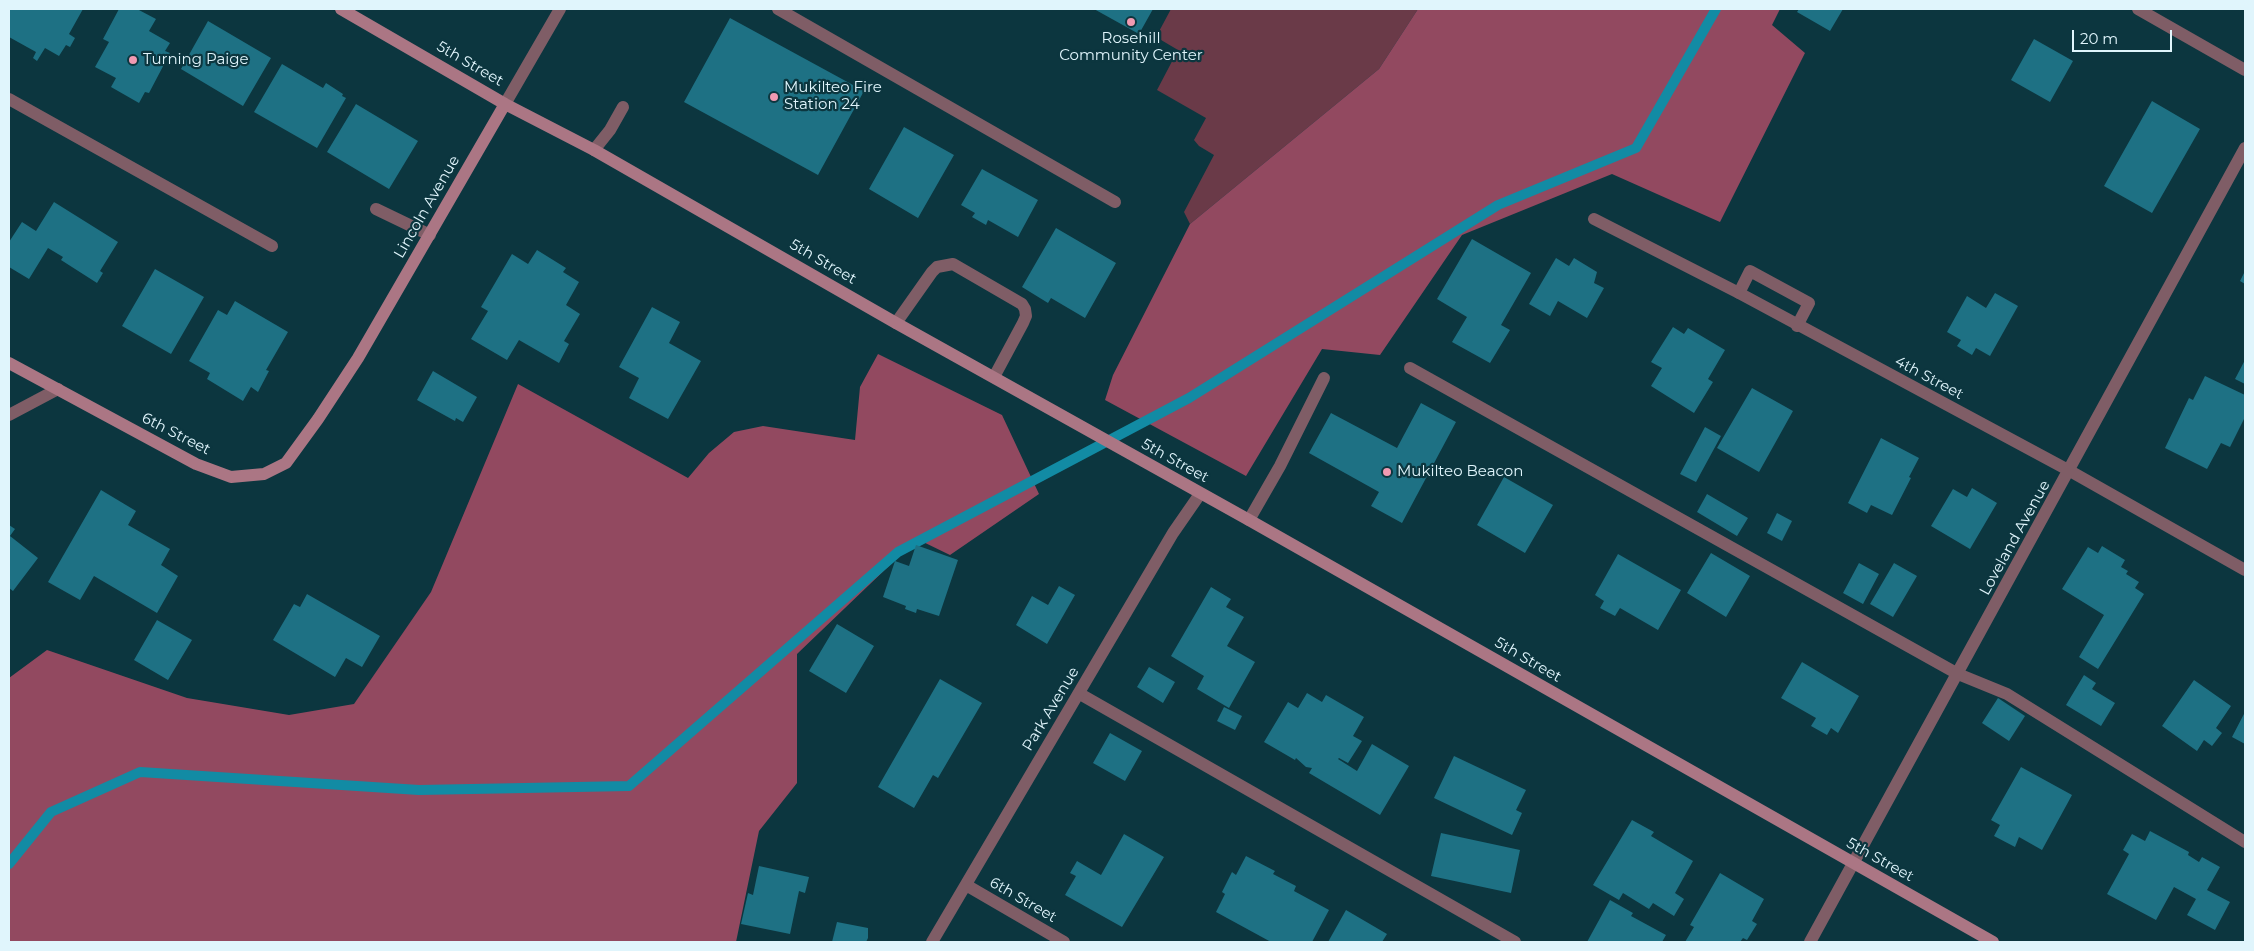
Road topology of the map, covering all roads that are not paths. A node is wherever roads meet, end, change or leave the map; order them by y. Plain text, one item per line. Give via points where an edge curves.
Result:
1 (342, 9) edge
2 (560, 9) edge
3 (778, 9) edge
4 (2138, 9) edge
5 (2245, 70) edge
6 (9, 99) edge
7 (506, 104) junction
8 (623, 107) dead end
9 (2245, 148) edge
10 (594, 150) junction
11 (1115, 202) dead end
12 (376, 209) dead end
13 (1594, 219) dead end
14 (430, 235) junction
15 (272, 246) dead end
16 (1739, 293) junction
17 (896, 323) junction
18 (1797, 326) junction
19 (9, 363) edge
20 (1410, 368) dead end
21 (994, 377) junction
22 (1324, 378) dead end
23 (58, 389) junction
24 (9, 415) edge
25 (318, 419) joint
26 (2070, 471) junction
27 (1200, 494) junction
28 (1249, 520) junction
29 (2245, 570) edge
30 (1958, 674) junction
31 (1080, 694) junction
32 (2245, 842) edge
33 (1853, 864) junction
34 (966, 886) junction
35 (932, 942) edge
36 (1064, 942) edge
37 (1515, 942) edge
38 (1810, 942) edge
39 (1993, 942) edge

1 - 7 main road, 5th Street
2 - 7 street, Lincoln Avenue
3 - 11 street
4 - 5 street
6 - 15 street
7 - 10 main road, 5th Street
7 - 14 main road, Lincoln Avenue
8 - 10 street
9 - 26 street, Loveland Avenue
10 - 17 main road, 5th Street
12 - 14 street
13 - 16 street, 4th Street
14 - 25 main road, Lincoln Avenue
16 - 18 street, 4th Street
16 - 18 street via 1750,271 1809,303
17 - 21 main road, 5th Street
17 - 21 street via 932,272 937,267 953,264 1022,304 1025,309 1023,323
18 - 26 street, 4th Street
19 - 23 main road, 6th Street
20 - 30 street
21 - 27 main road, 5th Street
22 - 28 street
23 - 24 street
23 - 25 main road, 6th Street via 196,464 231,477 264,474 286,463
26 - 29 street, 4th Street
26 - 30 street, Loveland Avenue
27 - 28 main road, 5th Street
27 - 31 street, Park Avenue via 1173,533
28 - 33 main road, 5th Street
30 - 32 street via 2007,694
30 - 33 street, Loveland Avenue
31 - 34 street, Park Avenue
31 - 37 street
33 - 38 street, Loveland Avenue
33 - 39 main road, 5th Street
34 - 35 street, Park Avenue
34 - 36 street, 6th Street

